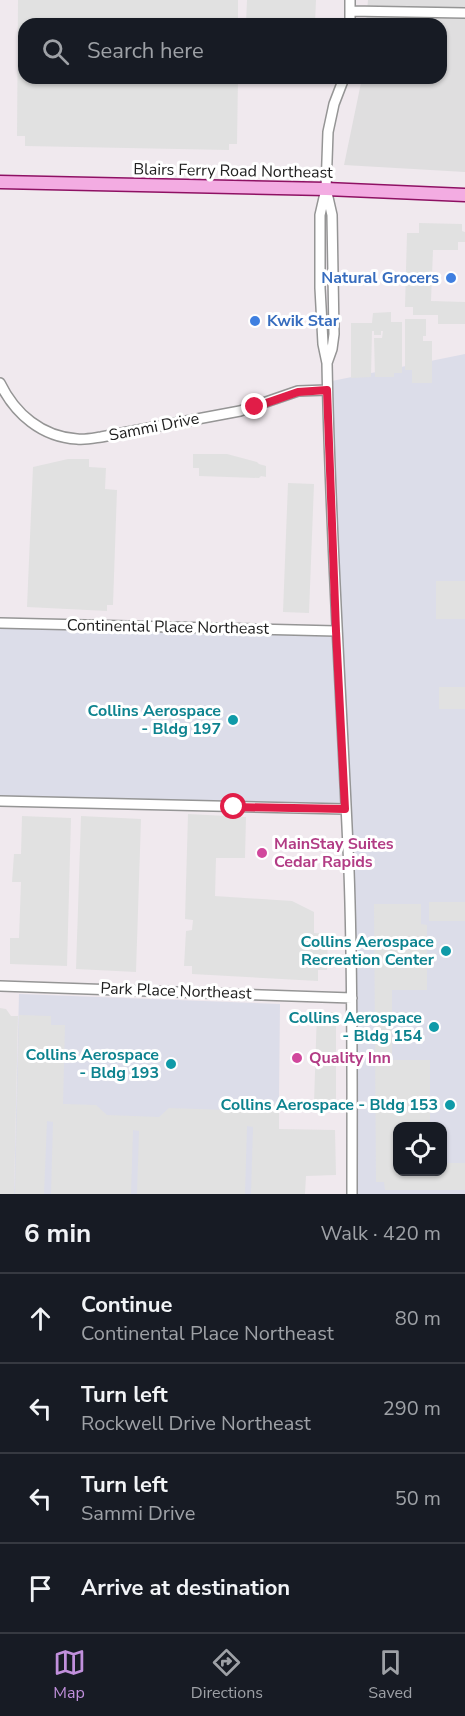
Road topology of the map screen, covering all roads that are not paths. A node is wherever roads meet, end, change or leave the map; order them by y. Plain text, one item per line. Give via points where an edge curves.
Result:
1 (350, 0) edge
2 (350, 11) junction
3 (465, 13) edge
4 (350, 18) edge
5 (342, 84) edge
6 (0, 183) edge
7 (326, 189) junction
8 (465, 195) edge
9 (0, 383) edge
10 (327, 390) junction
11 (0, 622) edge
12 (336, 631) junction
13 (0, 801) edge
14 (345, 809) junction
15 (0, 986) edge
16 (352, 998) junction
17 (352, 1194) edge

1 - 2 street
2 - 3 street
2 - 4 street
5 - 7 street via 328,132
6 - 7 main road, Blairs Ferry Road Northeast
7 - 8 main road, Blairs Ferry Road Northeast
7 - 10 street via 332,215 334,333 327,363
9 - 10 street, Sammi Drive via 20,414 57,436 79,439 240,411 298,392
10 - 12 street
11 - 12 street, Continental Place Northeast
12 - 14 street
13 - 14 street
14 - 16 street
15 - 16 street, Park Place Northeast
16 - 17 street

